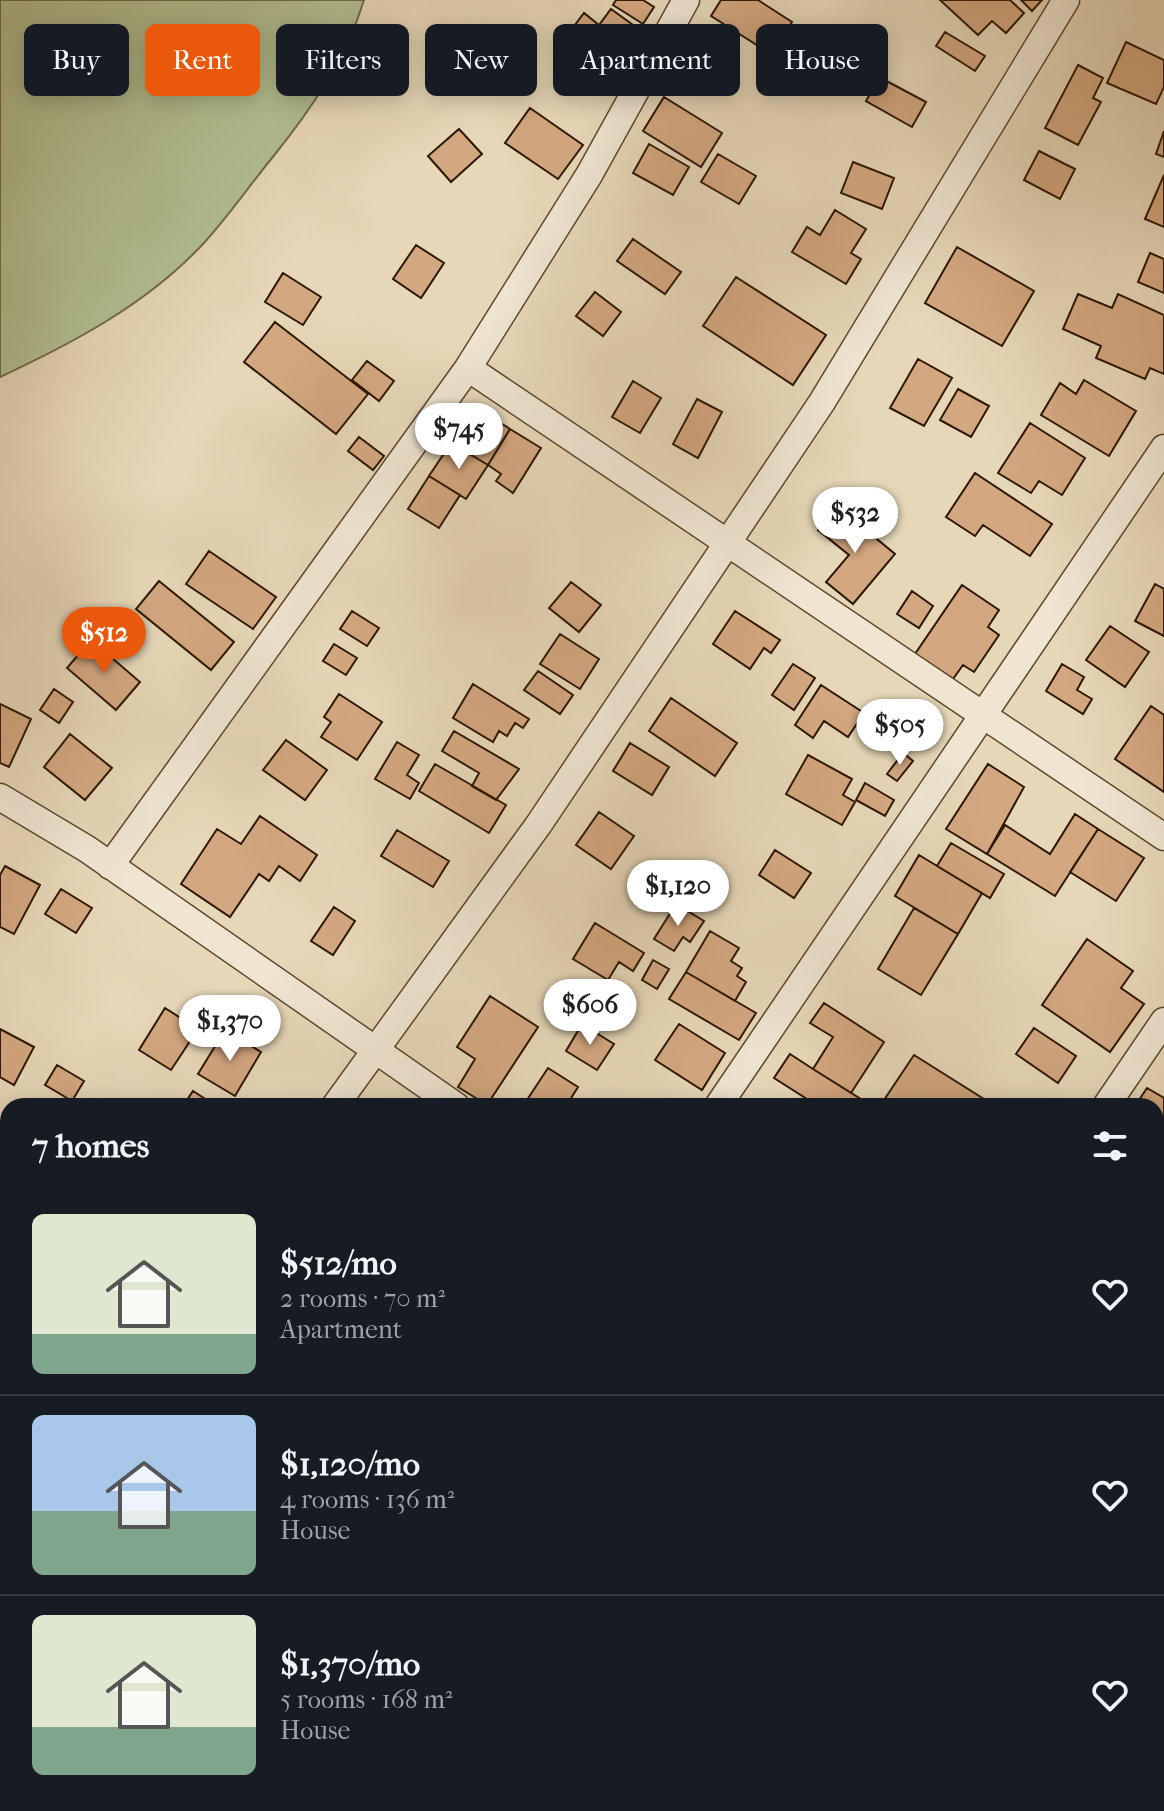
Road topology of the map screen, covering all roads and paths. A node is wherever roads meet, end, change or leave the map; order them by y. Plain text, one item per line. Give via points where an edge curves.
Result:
1 (686, 0) edge
2 (1066, 0) edge
3 (468, 368) junction
4 (1164, 448) edge
5 (727, 543) junction
6 (984, 715) junction
7 (0, 797) edge
8 (1164, 837) edge
9 (110, 866) junction
10 (1164, 1021) edge
11 (373, 1048) junction
12 (340, 1098) edge
13 (445, 1098) edge
14 (723, 1098) edge
15 (1111, 1098) edge

1 - 3 street via 589,175
2 - 5 street via 822,402
3 - 5 street
3 - 9 street
4 - 6 street
5 - 6 street
5 - 11 street via 539,824
6 - 8 street
6 - 14 street
7 - 9 street
9 - 11 street
10 - 15 street
11 - 12 street
11 - 13 street

